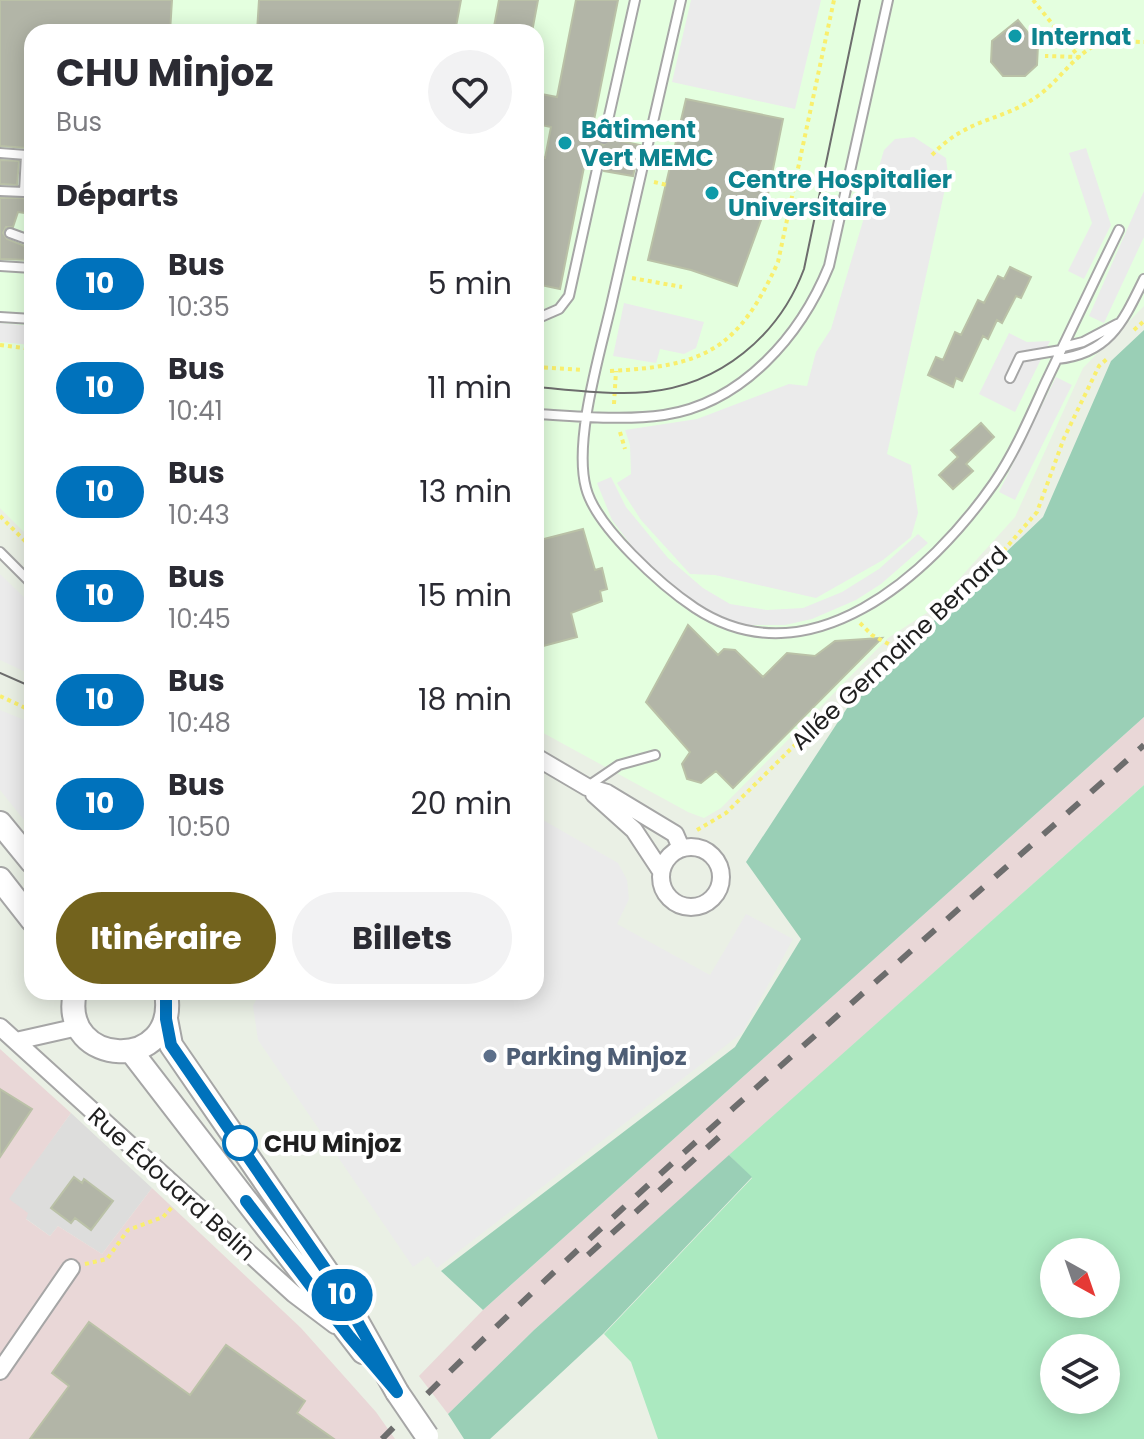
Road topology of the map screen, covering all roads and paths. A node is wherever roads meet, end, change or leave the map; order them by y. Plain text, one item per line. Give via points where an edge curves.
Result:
1 (635, 0) edge
2 (681, 0) edge
3 (834, 0) edge
4 (888, 0) edge
5 (1033, 0) edge
6 (1144, 42) edge
7 (1045, 56) dead end
8 (1079, 57) junction
9 (604, 138) dead end
10 (582, 151) dead end
11 (0, 153) edge
12 (24, 155) edge
13 (932, 155) dead end
14 (644, 164) junction
15 (597, 169) dead end
16 (651, 181) dead end
17 (667, 185) dead end
18 (0, 191) edge
19 (24, 194) edge
20 (1119, 230) dead end
21 (10, 233) dead end
22 (24, 238) edge
23 (0, 266) edge
24 (24, 268) edge
25 (618, 275) junction
26 (1144, 279) edge
27 (682, 287) dead end
28 (544, 316) edge
29 (0, 317) edge
30 (24, 318) edge
31 (1124, 320) junction
32 (1144, 321) edge
33 (1126, 339) dead end
34 (0, 345) edge
35 (24, 348) edge
36 (1117, 348) dead end
37 (1060, 352) junction
38 (544, 367) edge
39 (589, 370) dead end
40 (607, 371) dead end
41 (1010, 378) dead end
42 (544, 414) edge
43 (587, 417) junction
44 (0, 516) edge
45 (24, 540) edge
46 (0, 552) edge
47 (24, 576) edge
48 (851, 614) junction
49 (894, 647) junction
50 (0, 696) edge
51 (24, 707) edge
52 (655, 755) dead end
53 (544, 763) edge
54 (587, 787) junction
55 (0, 823) edge
56 (697, 830) dead end
57 (681, 848) junction
58 (24, 852) edge
59 (661, 871) junction
60 (0, 879) edge
61 (24, 910) edge
62 (74, 1000) edge
63 (168, 1002) edge
64 (0, 1027) edge
65 (78, 1027) junction
66 (16, 1041) junction
67 (131, 1051) junction
68 (175, 1204) dead end
69 (107, 1259) dead end
70 (71, 1268) dead end
71 (349, 1336) junction
72 (0, 1371) edge
73 (397, 1392) junction
74 (428, 1438) edge

1 - 9 lane
2 - 14 lane
3 - 40 path via 778,262 762,297 745,323 702,355 668,367
4 - 43 lane via 829,266 799,325 747,377 698,405 664,415
5 - 8 path
6 - 8 path via 1102,43
7 - 8 path
8 - 13 path via 1037,97 971,124
10 - 14 path, bridge
11 - 12 lane
14 - 25 lane
15 - 28 lane via 569,296 559,309
16 - 17 path
18 - 19 lane
20 - 37 lane
21 - 22 lane
23 - 24 lane
25 - 27 path
25 - 43 lane
26 - 31 lane
29 - 30 lane
31 - 37 lane
31 - 37 lane via 1100,346 1080,357
32 - 33 path
34 - 35 path
36 - 49 path, Allée Germaine Bernard via 1099,366 1064,438 1037,512 986,571 938,616
37 - 41 lane via 1020,357
37 - 48 lane via 996,480 963,525 880,598
38 - 39 path
42 - 43 lane
43 - 48 lane via 586,489 631,554 680,597 719,623 750,632 787,635
44 - 45 path
46 - 47 lane
48 - 49 path
49 - 56 path, Allée Germaine Bernard via 726,813
50 - 51 path
52 - 54 lane via 619,765
53 - 54 street
54 - 57 street via 607,793 675,834
54 - 59 street via 634,830
55 - 58 street
57 - 59 street
57 - 59 street via 701,848 717,860 722,879 714,897 696,907 676,903 663,888
60 - 61 street
62 - 65 street
63 - 67 street via 152,1040
63 - 73 street via 171,1045 339,1289
64 - 66 street, Rue Édouard Belin
65 - 66 street
65 - 67 street via 100,1049
66 - 71 street, Rue Édouard Belin via 294,1294
67 - 71 street
68 - 69 path via 163,1217 128,1230
70 - 72 street
71 - 73 street
73 - 74 street, bridge

